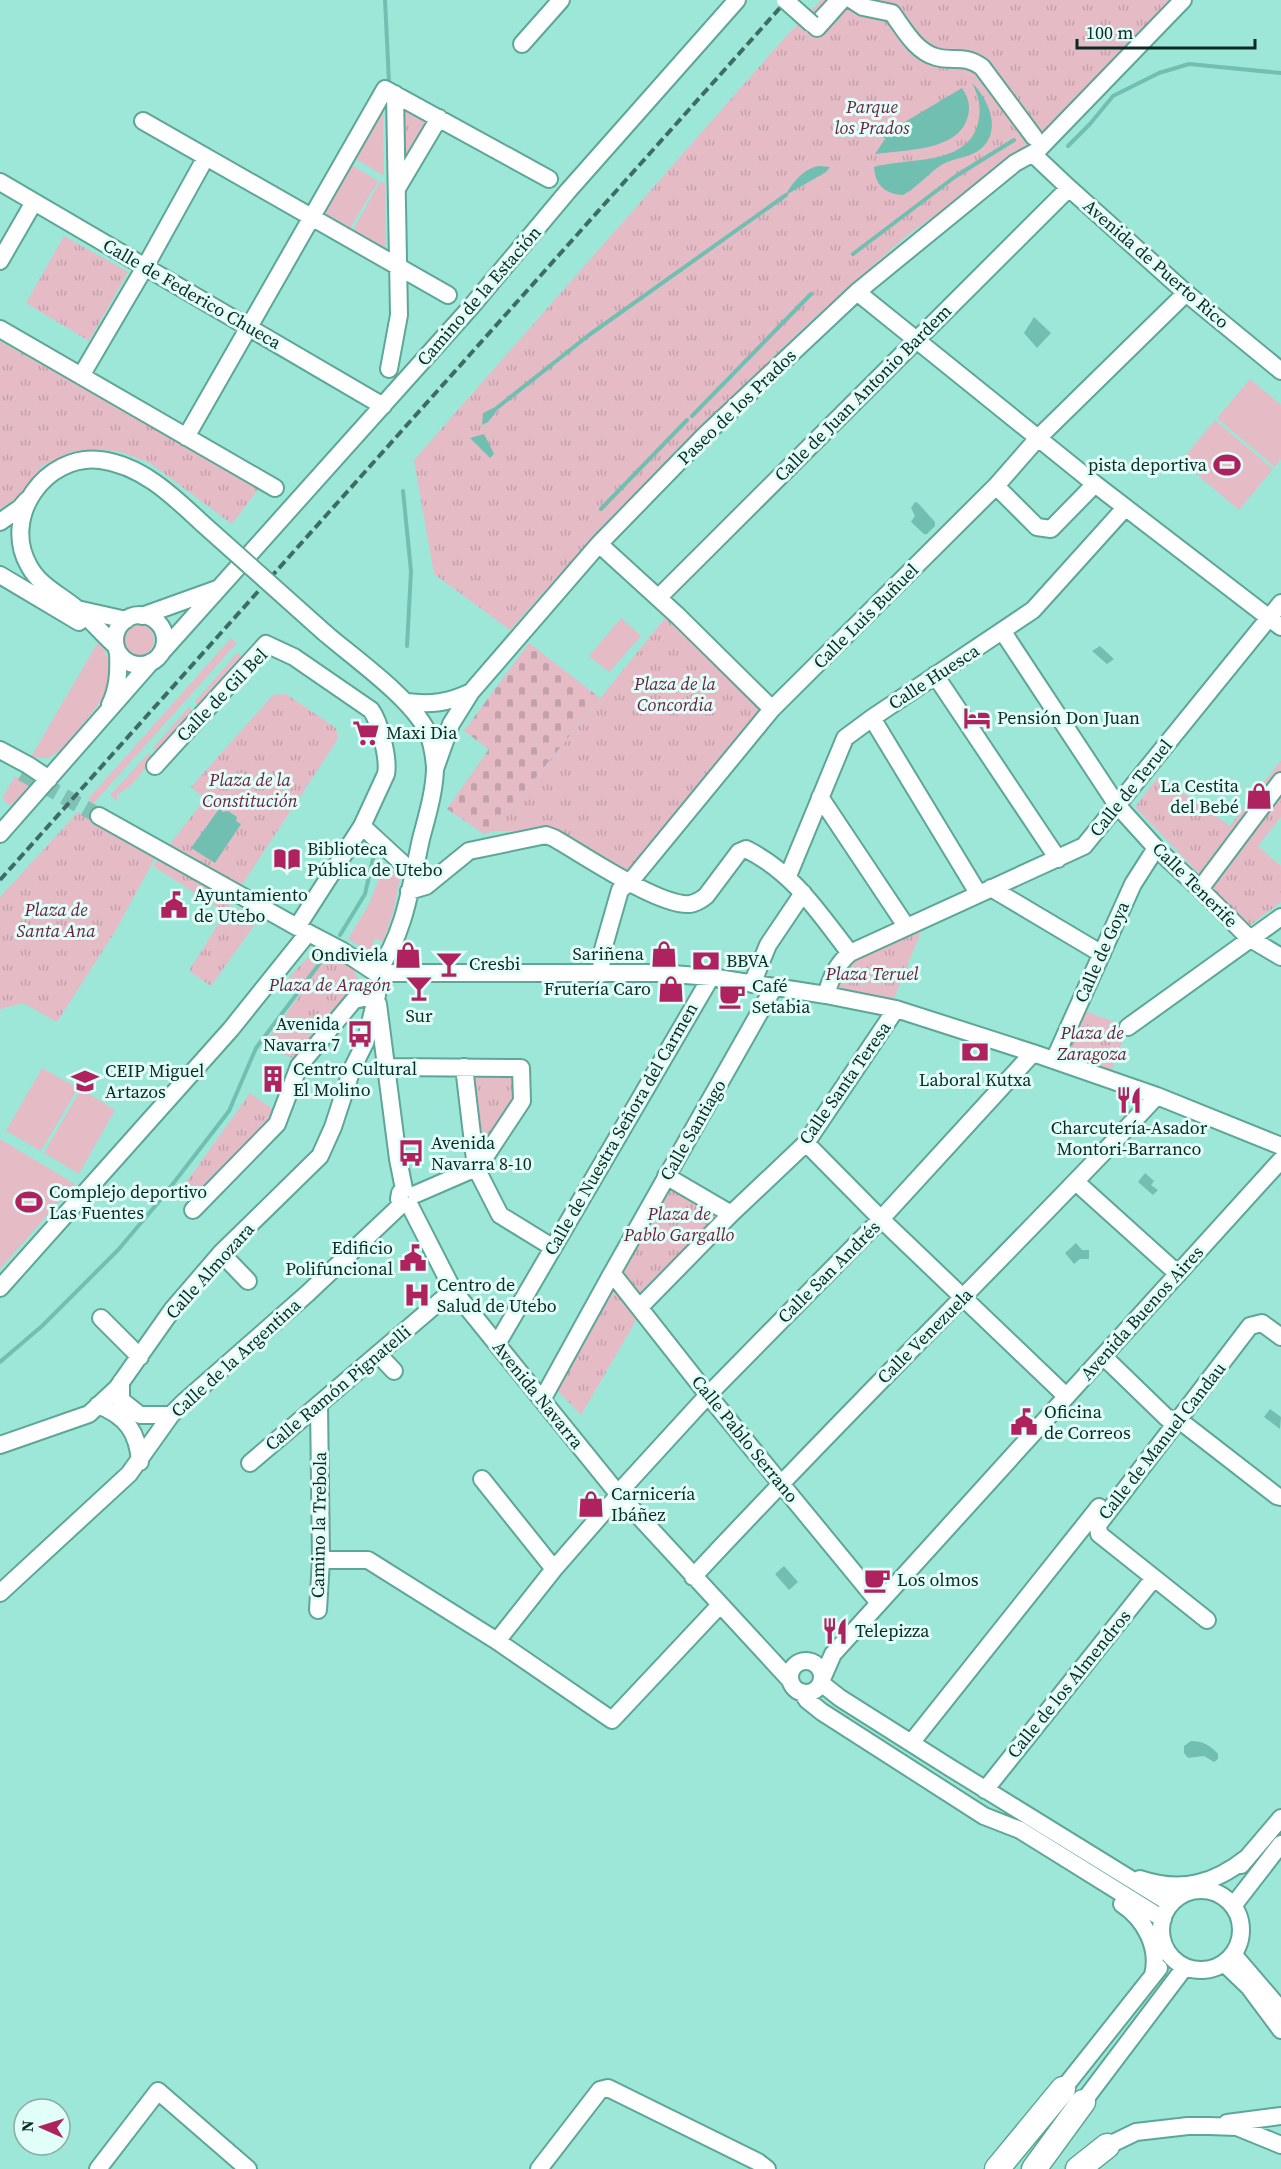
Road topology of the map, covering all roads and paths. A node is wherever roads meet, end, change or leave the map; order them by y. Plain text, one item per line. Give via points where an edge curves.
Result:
1 (561, 0) edge
2 (784, 0) edge
3 (839, 0) edge
4 (852, 0) edge
5 (1183, 0) edge
6 (730, 2) edge
7 (522, 44) dead end
8 (395, 94) junction
9 (439, 118) junction
10 (143, 121) dead end
11 (1034, 146) junction
12 (206, 157) junction
13 (549, 179) dead end
14 (0, 182) edge
15 (398, 188) junction
16 (1069, 188) junction
17 (34, 202) junction
18 (311, 217) junction
19 (0, 261) edge
20 (398, 266) junction
21 (145, 267) junction
22 (857, 292) junction
23 (1185, 293) junction
24 (448, 295) dead end
25 (248, 326) junction
26 (0, 329) edge
27 (916, 340) junction
28 (389, 369) dead end
29 (1281, 371) edge
30 (81, 376) junction
31 (383, 406) junction
32 (186, 437) junction
33 (1038, 438) junction
34 (1095, 484) junction
35 (996, 486) junction
36 (275, 489) dead end
37 (30, 497) junction
38 (1125, 508) junction
39 (0, 522) edge
40 (599, 544) junction
41 (0, 575) edge
42 (218, 589) junction
43 (658, 598) junction
44 (1281, 603) edge
45 (77, 609) junction
46 (134, 618) junction
47 (1275, 622) edge
48 (1003, 632) junction
49 (101, 634) junction
50 (117, 650) junction
51 (156, 658) junction
52 (935, 675) junction
53 (471, 692) junction
54 (406, 702) junction
55 (772, 709) junction
56 (106, 714) junction
57 (872, 718) junction
58 (0, 750) edge
59 (0, 760) edge
60 (62, 763) junction
61 (155, 766) dead end
62 (25, 769) junction
63 (435, 769) junction
64 (49, 779) junction
65 (1281, 781) edge
66 (820, 797) junction
67 (1117, 805) junction
68 (99, 816) tunnel mouth
69 (362, 826) junction
70 (0, 834) edge
71 (1156, 848) junction
72 (1058, 858) junction
73 (413, 873) junction
74 (788, 876) junction
75 (630, 882) junction
76 (1200, 889) junction
77 (409, 891) junction
78 (985, 891) junction
79 (803, 893) junction
80 (1281, 917) edge
81 (906, 927) junction
82 (303, 930) junction
83 (1249, 938) junction
84 (850, 953) junction
85 (1102, 954) junction
86 (1281, 957) edge
87 (376, 973) junction
88 (601, 974) junction
89 (711, 977) junction
90 (752, 984) junction
91 (774, 987) junction
92 (377, 995) junction
93 (826, 995) junction
94 (896, 1009) junction
95 (1128, 1027) dead end
96 (372, 1038) junction
97 (1033, 1053) junction
98 (1054, 1060) junction
99 (464, 1067) junction
100 (388, 1072) junction
101 (1158, 1096) junction
102 (806, 1143) junction
103 (1281, 1146) edge
104 (1281, 1160) edge
105 (476, 1168) junction
106 (666, 1176) junction
107 (1076, 1182) junction
108 (408, 1198) junction
109 (193, 1210) dead end
110 (731, 1214) junction
111 (881, 1219) junction
112 (552, 1247) junction
113 (221, 1253) junction
114 (612, 1273) junction
115 (1178, 1274) junction
116 (248, 1281) dead end
117 (0, 1288) edge
118 (453, 1290) junction
119 (963, 1297) junction
120 (640, 1307) junction
121 (101, 1318) dead end
122 (1281, 1337) edge
123 (497, 1344) junction
124 (378, 1354) junction
125 (1103, 1356) junction
126 (140, 1358) junction
127 (394, 1371) dead end
128 (121, 1382) junction
129 (708, 1395) junction
130 (1066, 1396) junction
131 (542, 1400) junction
132 (319, 1404) junction
133 (98, 1405) junction
134 (171, 1415) junction
135 (1173, 1419) junction
136 (0, 1445) edge
137 (140, 1461) junction
138 (250, 1463) dead end
139 (482, 1479) dead end
140 (780, 1483) junction
141 (618, 1494) junction
142 (1281, 1497) edge
143 (321, 1560) junction
144 (554, 1569) junction
145 (693, 1577) junction
146 (1154, 1578) junction
147 (0, 1593) edge
148 (879, 1603) junction
149 (720, 1605) junction
150 (318, 1610) dead end
151 (1207, 1620) dead end
152 (497, 1641) junction
153 (762, 1652) junction
154 (833, 1654) junction
155 (805, 1662) junction
156 (790, 1680) junction
157 (821, 1681) junction
158 (802, 1692) junction
159 (911, 1743) junction
160 (985, 1790) junction
161 (984, 1816) junction
162 (1281, 1818) edge
163 (1281, 1844) edge
164 (1248, 1857) junction
165 (1116, 1871) junction
166 (1217, 1894) junction
167 (1171, 1904) junction
168 (1233, 1906) junction
169 (1163, 1920) junction
170 (1170, 1955) junction
171 (1228, 1959) junction
172 (1185, 1967) junction
173 (1153, 1975) junction
174 (1281, 2010) edge
175 (1281, 2030) edge
176 (1073, 2095) junction
177 (1281, 2116) edge
178 (1209, 2126) junction
179 (1281, 2145) edge
180 (1107, 2146) joint
181 (98, 2169) edge
182 (248, 2169) edge
183 (539, 2169) edge
184 (767, 2169) edge
185 (997, 2169) edge
186 (1034, 2169) edge
187 (1077, 2169) edge

1 - 7 street
2 - 3 street, bridge via 812,24
4 - 11 street, Avenida de Puerto Rico via 863,7 892,13 919,48 936,57 971,60 982,67
5 - 11 street, Paseo de los Prados
6 - 31 street, Camino de la Estación
8 - 9 street
8 - 15 street
8 - 18 street via 386,89
9 - 13 street
9 - 15 street
10 - 12 street
11 - 16 street, Avenida de Puerto Rico
11 - 22 street, Paseo de los Prados
12 - 18 street
12 - 21 street
14 - 17 street, Calle de Federico Chueca
15 - 20 street
16 - 23 street, Avenida de Puerto Rico
16 - 27 street, Calle de Juan Antonio Bardem
17 - 19 street
17 - 21 street, Calle de Federico Chueca
18 - 20 street
18 - 25 street
20 - 24 street
20 - 28 street via 399,315
21 - 25 street, Calle de Federico Chueca
21 - 30 street
22 - 27 street
22 - 40 street, Paseo de los Prados via 705,435
23 - 29 street, Avenida de Puerto Rico
23 - 33 street, Calle Luis Buñuel
25 - 31 street, Calle de Federico Chueca
25 - 32 street
26 - 30 street
27 - 33 street
27 - 43 street, Calle de Juan Antonio Bardem
30 - 32 street
31 - 42 street, Camino de la Estación
32 - 36 street
33 - 34 street
33 - 35 street, Calle Luis Buñuel
34 - 35 street via 1051,529 1037,527
34 - 38 street
35 - 55 street, Calle Luis Buñuel
37 - 39 street
37 - 45 street via 20,528 23,554 39,580
37 - 54 street, bridge via 43,480 83,460 125,466 154,481
38 - 47 street
38 - 48 street, Calle Huesca via 1033,610
40 - 43 street
40 - 53 street, Paseo de los Prados
41 - 49 street
42 - 46 street, Camino de la Estación
42 - 51 street, Camino de la Estación
43 - 55 street
44 - 47 street, Calle de Teruel
45 - 46 street
45 - 49 street
46 - 50 street via 116,632
46 - 51 street via 150,618 162,629 164,645
47 - 67 street, Calle de Teruel
48 - 52 street, Calle Huesca
48 - 67 street, Calle Tenerife
49 - 50 street
50 - 51 street via 123,659 137,665
50 - 56 street via 117,687
51 - 56 street, Camino de la Estación
52 - 57 street, Calle Huesca
52 - 72 street
53 - 54 street, Paseo de los Prados via 437,704
53 - 63 street, Paseo de los Prados via 451,724
54 - 63 street via 426,730
55 - 75 street, Calle Luis Buñuel
56 - 60 street, Camino de la Estación
57 - 66 street, Calle Huesca via 845,738
57 - 78 street
58 - 62 street
59 - 62 street
60 - 62 street
60 - 64 street, Camino de la Estación
61 - 69 street, Calle de Gil Bel via 266,644 294,657 375,715 387,770
62 - 64 street
63 - 73 street
64 - 70 street, Camino de la Estación
65 - 76 street
66 - 74 street, Calle Huesca
66 - 81 street
67 - 71 street, Calle Tenerife
67 - 72 street, Calle de Teruel via 1084,846
68 - 82 street
69 - 73 street
69 - 82 street, Calle de Gil Bel
71 - 76 street, Calle Tenerife
71 - 85 street, Calle de Goya via 1133,884
72 - 78 street, Calle de Teruel
73 - 77 street
74 - 75 street via 744,849 706,896 694,903 660,897
74 - 79 street
75 - 77 street via 554,838 540,835 469,851 426,886
75 - 88 street, Calle Luis Buñuel via 621,890 602,953
76 - 83 street, Calle Tenerife
77 - 87 street via 393,945
78 - 81 street, Calle de Teruel
78 - 85 street
79 - 84 street
79 - 90 street via 768,945
80 - 83 street
81 - 84 street, Calle de Teruel
82 - 87 street
82 - 117 street, Calle de Gil Bel via 231,1029
83 - 86 street, Calle Tenerife
83 - 95 street
84 - 93 street, Calle de Teruel via 832,975
85 - 98 street, Calle de Goya
87 - 88 street
87 - 92 street, Avenida Navarra
88 - 89 street
89 - 90 street
89 - 112 street, Calle de Nuestra Señora del Carmen
90 - 91 street
91 - 93 street
91 - 106 street, Calle Santiago
92 - 96 street, Avenida Navarra
92 - 109 street via 354,1000 299,1066 277,1124
93 - 94 street
94 - 97 street
94 - 102 street, Calle Santa Teresa
96 - 100 street, Avenida Navarra
96 - 113 street, Calle Almozara via 352,1069 320,1156
97 - 98 street
97 - 111 street, Calle San Andrés
98 - 101 street
99 - 100 street
99 - 105 street
99 - 105 street via 520,1068 522,1101
100 - 108 street, Avenida Navarra via 398,1159
101 - 103 street
101 - 107 street, Calle Venezuela
102 - 110 street, Calle Santa Teresa
102 - 111 street
104 - 115 street, Avenida Buenos Aires
105 - 108 street
105 - 112 street via 500,1215
106 - 110 street
106 - 114 street, Calle Santiago
107 - 115 street
107 - 119 street, Calle Venezuela
108 - 118 street, Avenida Navarra
108 - 134 street, Calle de la Argentina
110 - 120 street, Calle Santa Teresa
111 - 119 street
111 - 129 street, Calle San Andrés
112 - 123 street, Calle de Nuestra Señora del Carmen
113 - 116 street
113 - 126 street, Calle Almozara via 172,1310
114 - 120 street, Calle Pablo Serrano
114 - 131 street, Calle Santiago
115 - 125 street, Avenida Buenos Aires
118 - 123 street, Avenida Navarra
118 - 124 street, Calle Ramón Pignatelli
119 - 130 street
119 - 140 street, Calle Venezuela
120 - 129 street, Calle Pablo Serrano
121 - 126 street
122 - 135 street, Calle de Manuel Candau via 1262,1323 1250,1326
123 - 131 street, Avenida Navarra
124 - 127 street
124 - 132 street, Calle Ramón Pignatelli
125 - 130 street, Avenida Buenos Aires
125 - 135 street
126 - 128 street, Calle Almozara
128 - 133 street, Calle Almozara
128 - 134 street via 121,1400 140,1415
129 - 140 street, Calle Pablo Serrano
129 - 141 street, Calle San Andrés
130 - 148 street, Avenida Buenos Aires
131 - 141 street, Avenida Navarra
132 - 138 street, Calle Ramón Pignatelli
132 - 143 street, Camino la Trebola
133 - 136 street, Calle Almozara via 89,1414
133 - 137 street via 116,1415 135,1434
134 - 137 street, Calle de la Argentina
135 - 142 street
135 - 146 street, Calle de Manuel Candau via 1098,1525 1099,1534
135 - 159 street
137 - 147 street, Calle de la Argentina
139 - 144 street
140 - 145 street, Calle Venezuela
140 - 148 street, Calle Pablo Serrano
141 - 144 street, Calle San Andrés
141 - 145 street, Avenida Navarra
143 - 150 street, Camino la Trebola
143 - 152 street via 368,1560
144 - 152 street, Calle San Andrés
145 - 149 street, Avenida Navarra
146 - 151 street, Calle de Manuel Candau
146 - 160 street, Calle de los Almendros
148 - 154 street, Avenida Buenos Aires
149 - 152 street via 612,1720
149 - 153 street, Avenida Navarra
153 - 155 street
153 - 156 street, Avenida Navarra
154 - 155 street, Avenida Buenos Aires
154 - 157 street, Avenida Buenos Aires
155 - 156 street via 790,1672
155 - 157 street via 819,1667
156 - 158 street
157 - 158 street via 813,1691
157 - 159 street via 840,1698
158 - 161 street via 815,1707
159 - 160 street
160 - 165 street
161 - 169 street via 1020,1830
161 - 173 street via 1140,1919 1155,1953
162 - 164 street
163 - 168 street
164 - 165 street via 1216,1878 1194,1884 1155,1884
164 - 166 street
165 - 167 street
166 - 167 street via 1199,1890 1186,1893
166 - 168 street
167 - 169 street
168 - 171 street via 1241,1930 1239,1942
169 - 170 street via 1161,1935
170 - 172 street
170 - 173 street
171 - 172 street via 1211,1969
171 - 174 street
171 - 175 street
172 - 176 street
173 - 176 street
176 - 185 highway via 1040,2116
176 - 186 highway
177 - 178 street
178 - 179 street via 1237,2127
178 - 180 street via 1136,2132
180 - 187 highway
181 - 182 street via 158,2091
183 - 184 street via 600,2091 608,2088

